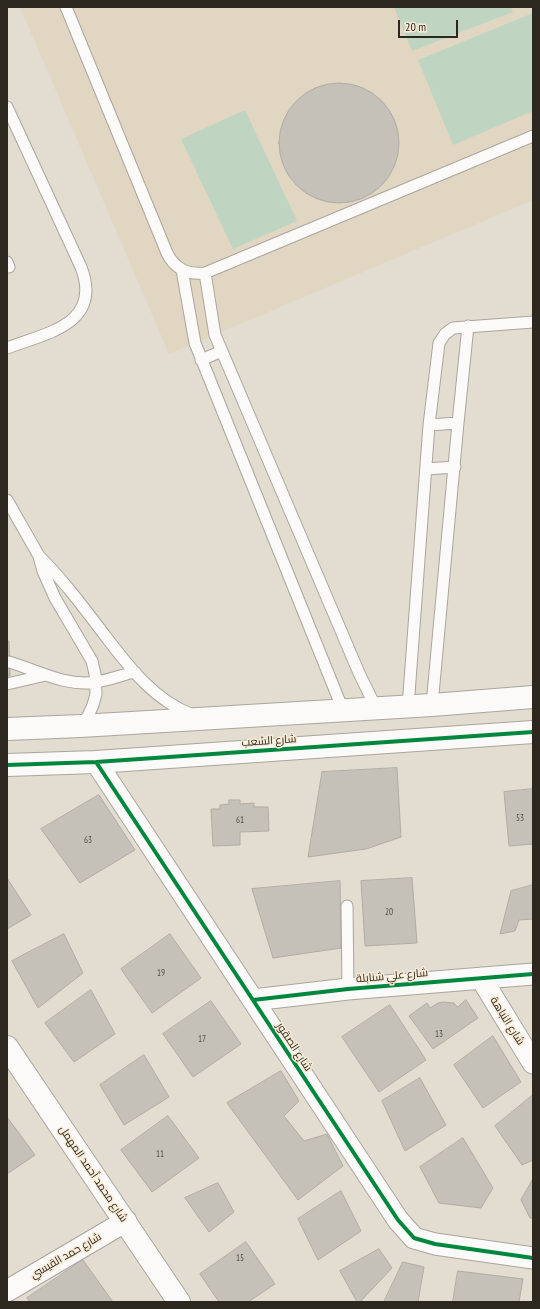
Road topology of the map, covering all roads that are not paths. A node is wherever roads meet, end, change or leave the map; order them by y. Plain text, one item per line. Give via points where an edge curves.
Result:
1 (66, 7) edge
2 (7, 107) edge
3 (533, 136) edge
4 (182, 270) junction
5 (205, 273) junction
6 (533, 322) edge
7 (468, 326) junction
8 (7, 348) edge
9 (222, 351) junction
10 (201, 360) junction
11 (458, 423) junction
12 (429, 425) junction
13 (454, 467) junction
14 (426, 469) junction
15 (7, 500) edge
16 (39, 556) junction
17 (9, 662) dead end
18 (134, 672) junction
19 (46, 675) junction
20 (96, 682) junction
21 (7, 684) edge
22 (533, 697) edge
23 (432, 705) junction
24 (408, 707) junction
25 (376, 708) junction
26 (343, 710) junction
27 (205, 719) junction
28 (81, 726) junction
29 (7, 729) edge
30 (533, 732) edge
31 (96, 762) junction
32 (7, 765) edge
33 (347, 906) dead end
34 (533, 974) edge
35 (481, 978) junction
36 (348, 989) junction
37 (253, 1000) junction
38 (7, 1047) edge
39 (533, 1063) edge
40 (126, 1221) junction
41 (533, 1258) edge
42 (7, 1291) edge
43 (179, 1302) edge

1 - 4 lane via 167,253
2 - 8 lane via 81,267 86,288 81,308 69,323
3 - 5 lane
4 - 5 lane via 197,274
4 - 10 lane via 195,343
5 - 9 lane via 214,335
6 - 7 lane
7 - 11 lane
7 - 12 lane via 453,328 445,334 440,343
9 - 10 lane
9 - 25 lane
10 - 26 lane
11 - 12 lane
11 - 13 lane
12 - 14 lane
13 - 14 lane
13 - 23 lane
14 - 24 lane
15 - 16 lane
16 - 18 lane via 66,585
16 - 20 lane via 55,598 92,661
17 - 19 lane
18 - 20 lane
18 - 27 lane via 166,701 185,712
19 - 20 lane via 73,682
19 - 21 lane
20 - 28 lane via 93,705
22 - 23 street
23 - 24 street
24 - 25 street
25 - 26 street
26 - 27 street
27 - 28 street
28 - 29 street
30 - 31 street, شارع الشعب
31 - 32 street, شارع الشعب
31 - 37 street, شارع الصقور
33 - 36 lane
34 - 35 street, شارع علي شنابلة
35 - 36 street, شارع علي شنابلة
35 - 39 street, شارع النباهة
36 - 37 street, شارع علي شنابلة
37 - 41 street, شارع الصقور via 398,1220 414,1238 435,1244
38 - 40 street, شارع محمد أحمد المهمل
40 - 42 street, شارع حمد القيسي
40 - 43 street, شارع محمد أحمد المهمل

